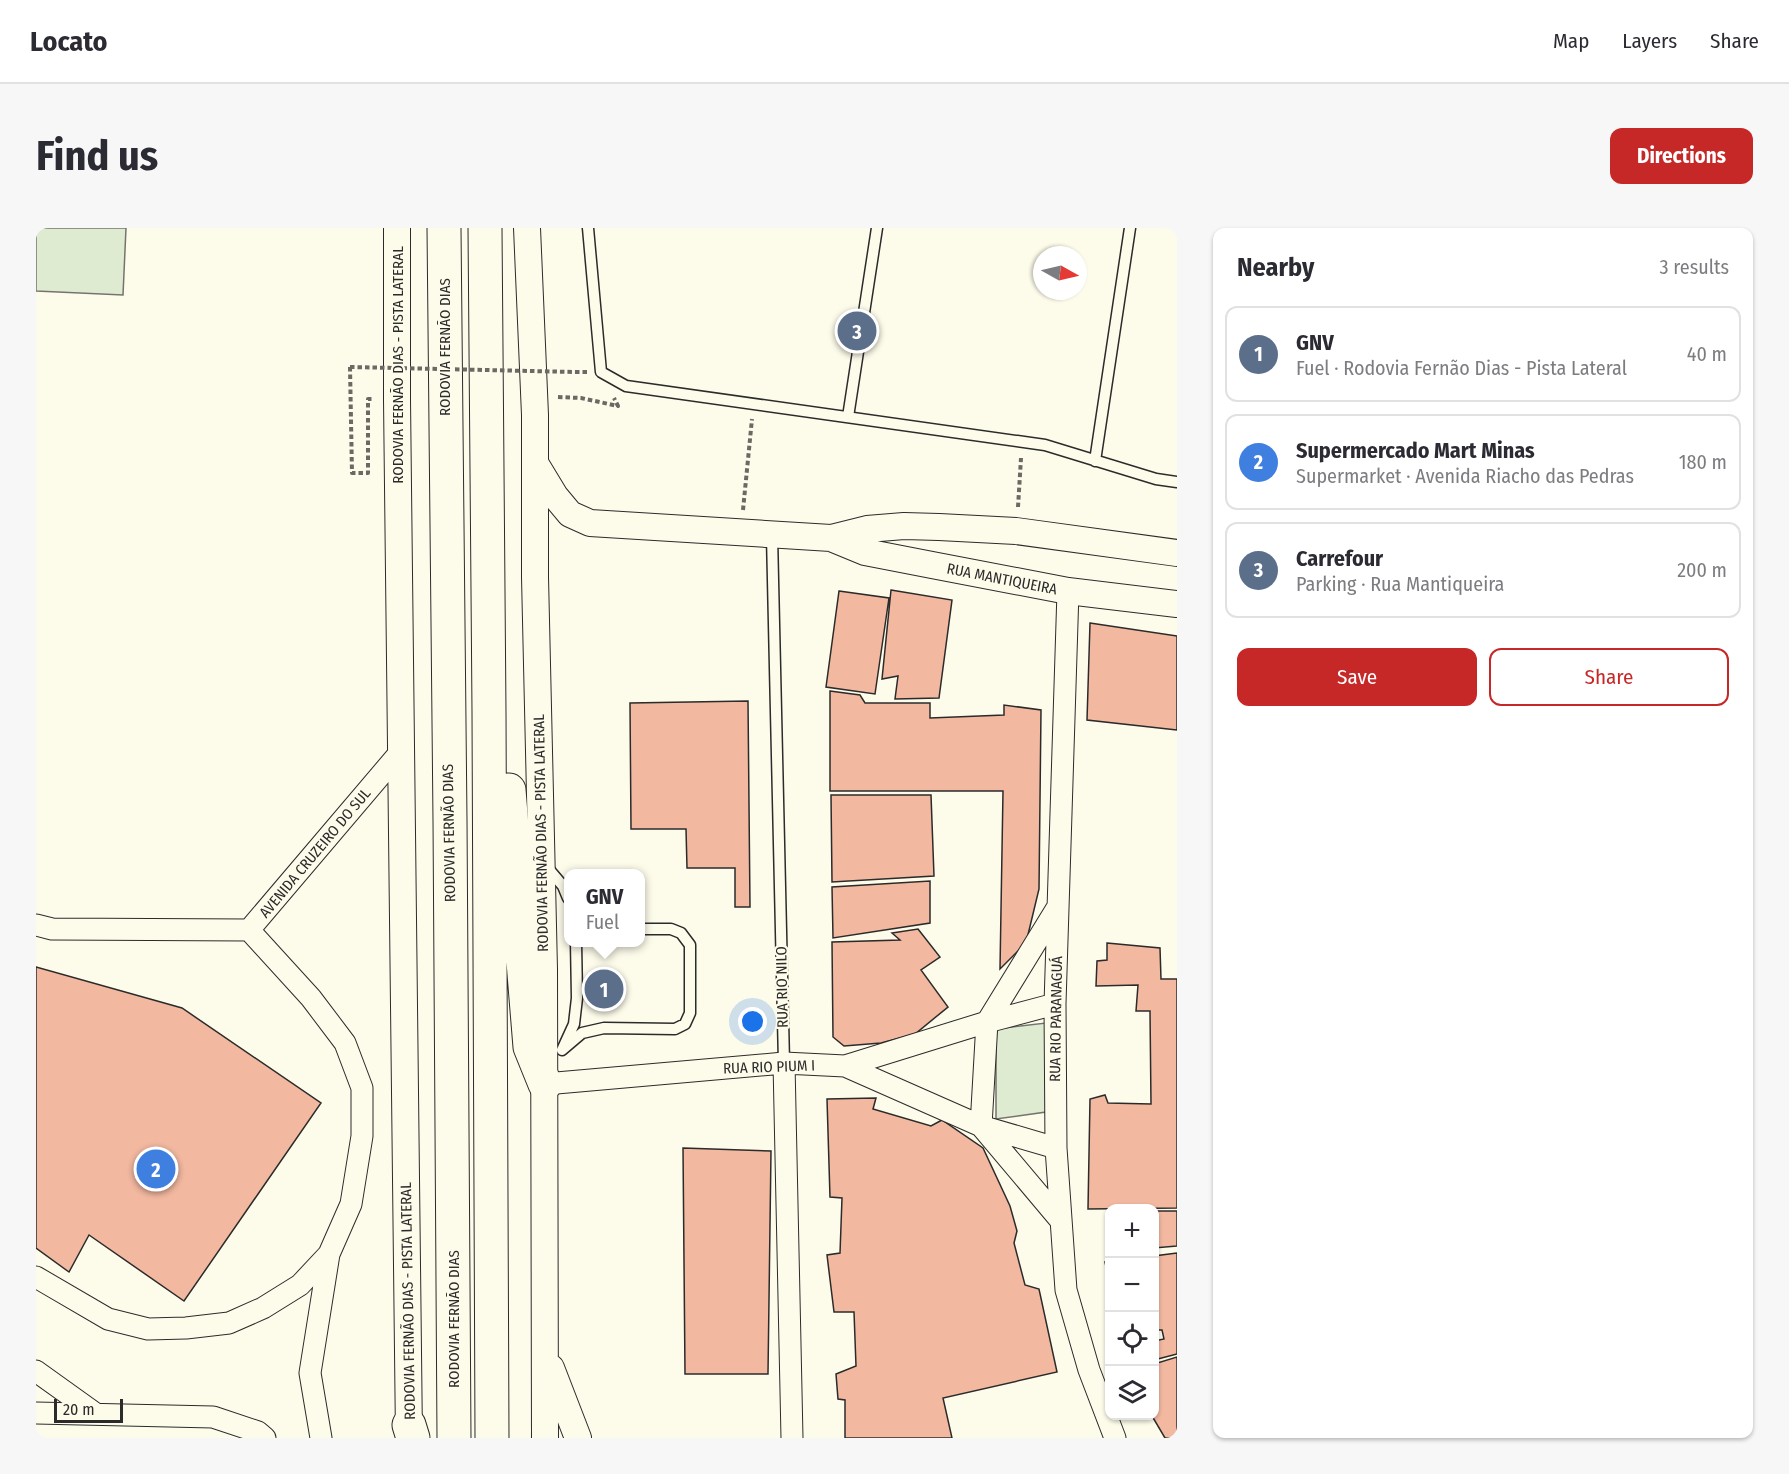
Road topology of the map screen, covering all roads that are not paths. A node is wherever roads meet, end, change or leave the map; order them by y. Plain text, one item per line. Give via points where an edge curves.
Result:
1 (397, 228) edge
2 (444, 228) edge
3 (485, 228) edge
4 (527, 228) edge
5 (588, 228) edge
6 (876, 228) edge
7 (1130, 228) edge
8 (848, 417) junction
9 (1095, 461) junction
10 (535, 462) junction
11 (1177, 482) edge
12 (939, 527) junction
13 (772, 536) junction
14 (831, 538) junction
15 (1177, 554) edge
16 (932, 565) junction
17 (1068, 591) junction
18 (1177, 604) edge
19 (489, 712) junction
20 (402, 750) junction
21 (542, 861) junction
22 (564, 888) edge
23 (1058, 906) junction
24 (36, 925) edge
25 (645, 929) edge
26 (249, 930) junction
27 (576, 947) edge
28 (1055, 1004) junction
29 (987, 1022) junction
30 (784, 1063) junction
31 (551, 1066) junction
32 (845, 1066) junction
33 (981, 1126) junction
34 (1056, 1148) junction
35 (1061, 1221) junction
36 (329, 1254) junction
37 (36, 1277) edge
38 (545, 1352) junction
39 (36, 1371) edge
40 (36, 1413) edge
41 (96, 1414) junction
42 (411, 1434) edge
43 (265, 1438) edge
44 (321, 1438) edge
45 (454, 1438) edge
46 (492, 1438) edge
47 (545, 1438) edge
48 (578, 1438) edge
49 (792, 1438) edge
50 (1115, 1438) edge

1 - 20 street, RODOVIA FERNÃO DIAS - PISTA LATERAL
2 - 45 highway, RODOVIA FERNÃO DIAS
3 - 19 highway
4 - 10 street, RODOVIA FERNÃO DIAS - PISTA LATERAL
5 - 8 lane via 601,372 626,386
6 - 8 lane
7 - 9 lane
8 - 9 lane via 1045,446
9 - 11 lane
10 - 13 street, RUA MANTIQUEIRA via 570,514 590,523
10 - 21 street, RODOVIA FERNÃO DIAS - PISTA LATERAL
12 - 14 street, RUA MANTIQUEIRA via 867,529
12 - 15 street, RUA MANTIQUEIRA via 1016,531
12 - 16 street via 930,553
13 - 14 street, RUA MANTIQUEIRA
13 - 30 lane, RUA RIO NILO
14 - 16 street, RUA MANTIQUEIRA via 865,552
16 - 17 street, RUA MANTIQUEIRA
17 - 18 street, RUA MANTIQUEIRA
17 - 23 street, RUA RIO PARANAGUÁ
19 - 31 highway via 508,780 530,1047
19 - 46 highway
20 - 26 street, AVENIDA CRUZEIRO DO SUL
20 - 42 street, RODOVIA FERNÃO DIAS - PISTA LATERAL
21 - 22 lane
21 - 31 street, RODOVIA FERNÃO DIAS - PISTA LATERAL
23 - 28 street, RUA RIO PARANAGUÁ
23 - 29 street
24 - 26 street, AVENIDA CRUZEIRO DO SUL via 52,929
25 - 31 lane via 671,929 681,933 690,945 690,1012 686,1024 675,1029 604,1028 582,1033
26 - 36 street via 311,998 345,1043 362,1088 362,1136 351,1204
27 - 31 lane via 574,1024
28 - 29 street, RUA RIO PIUM I
28 - 34 street, RUA RIO PARANAGUÁ
29 - 32 street, RUA RIO PIUM I
29 - 33 street
30 - 31 street, RUA RIO PIUM I
30 - 32 street, RUA RIO PIUM I
30 - 49 street, RUA RIO NILO
31 - 38 street, RODOVIA FERNÃO DIAS - PISTA LATERAL
32 - 33 street
33 - 34 street
33 - 35 street
34 - 35 street, RUA RIO PARANAGUÁ
35 - 50 street, RUA RIO PARANAGUÁ via 1066,1290 1089,1370
36 - 37 street via 300,1285 263,1308 229,1323 186,1328 148,1329 108,1319
36 - 44 street via 310,1373
38 - 47 street, RODOVIA FERNÃO DIAS - PISTA LATERAL
38 - 48 street
39 - 41 street
40 - 41 street
41 - 43 street via 213,1417

